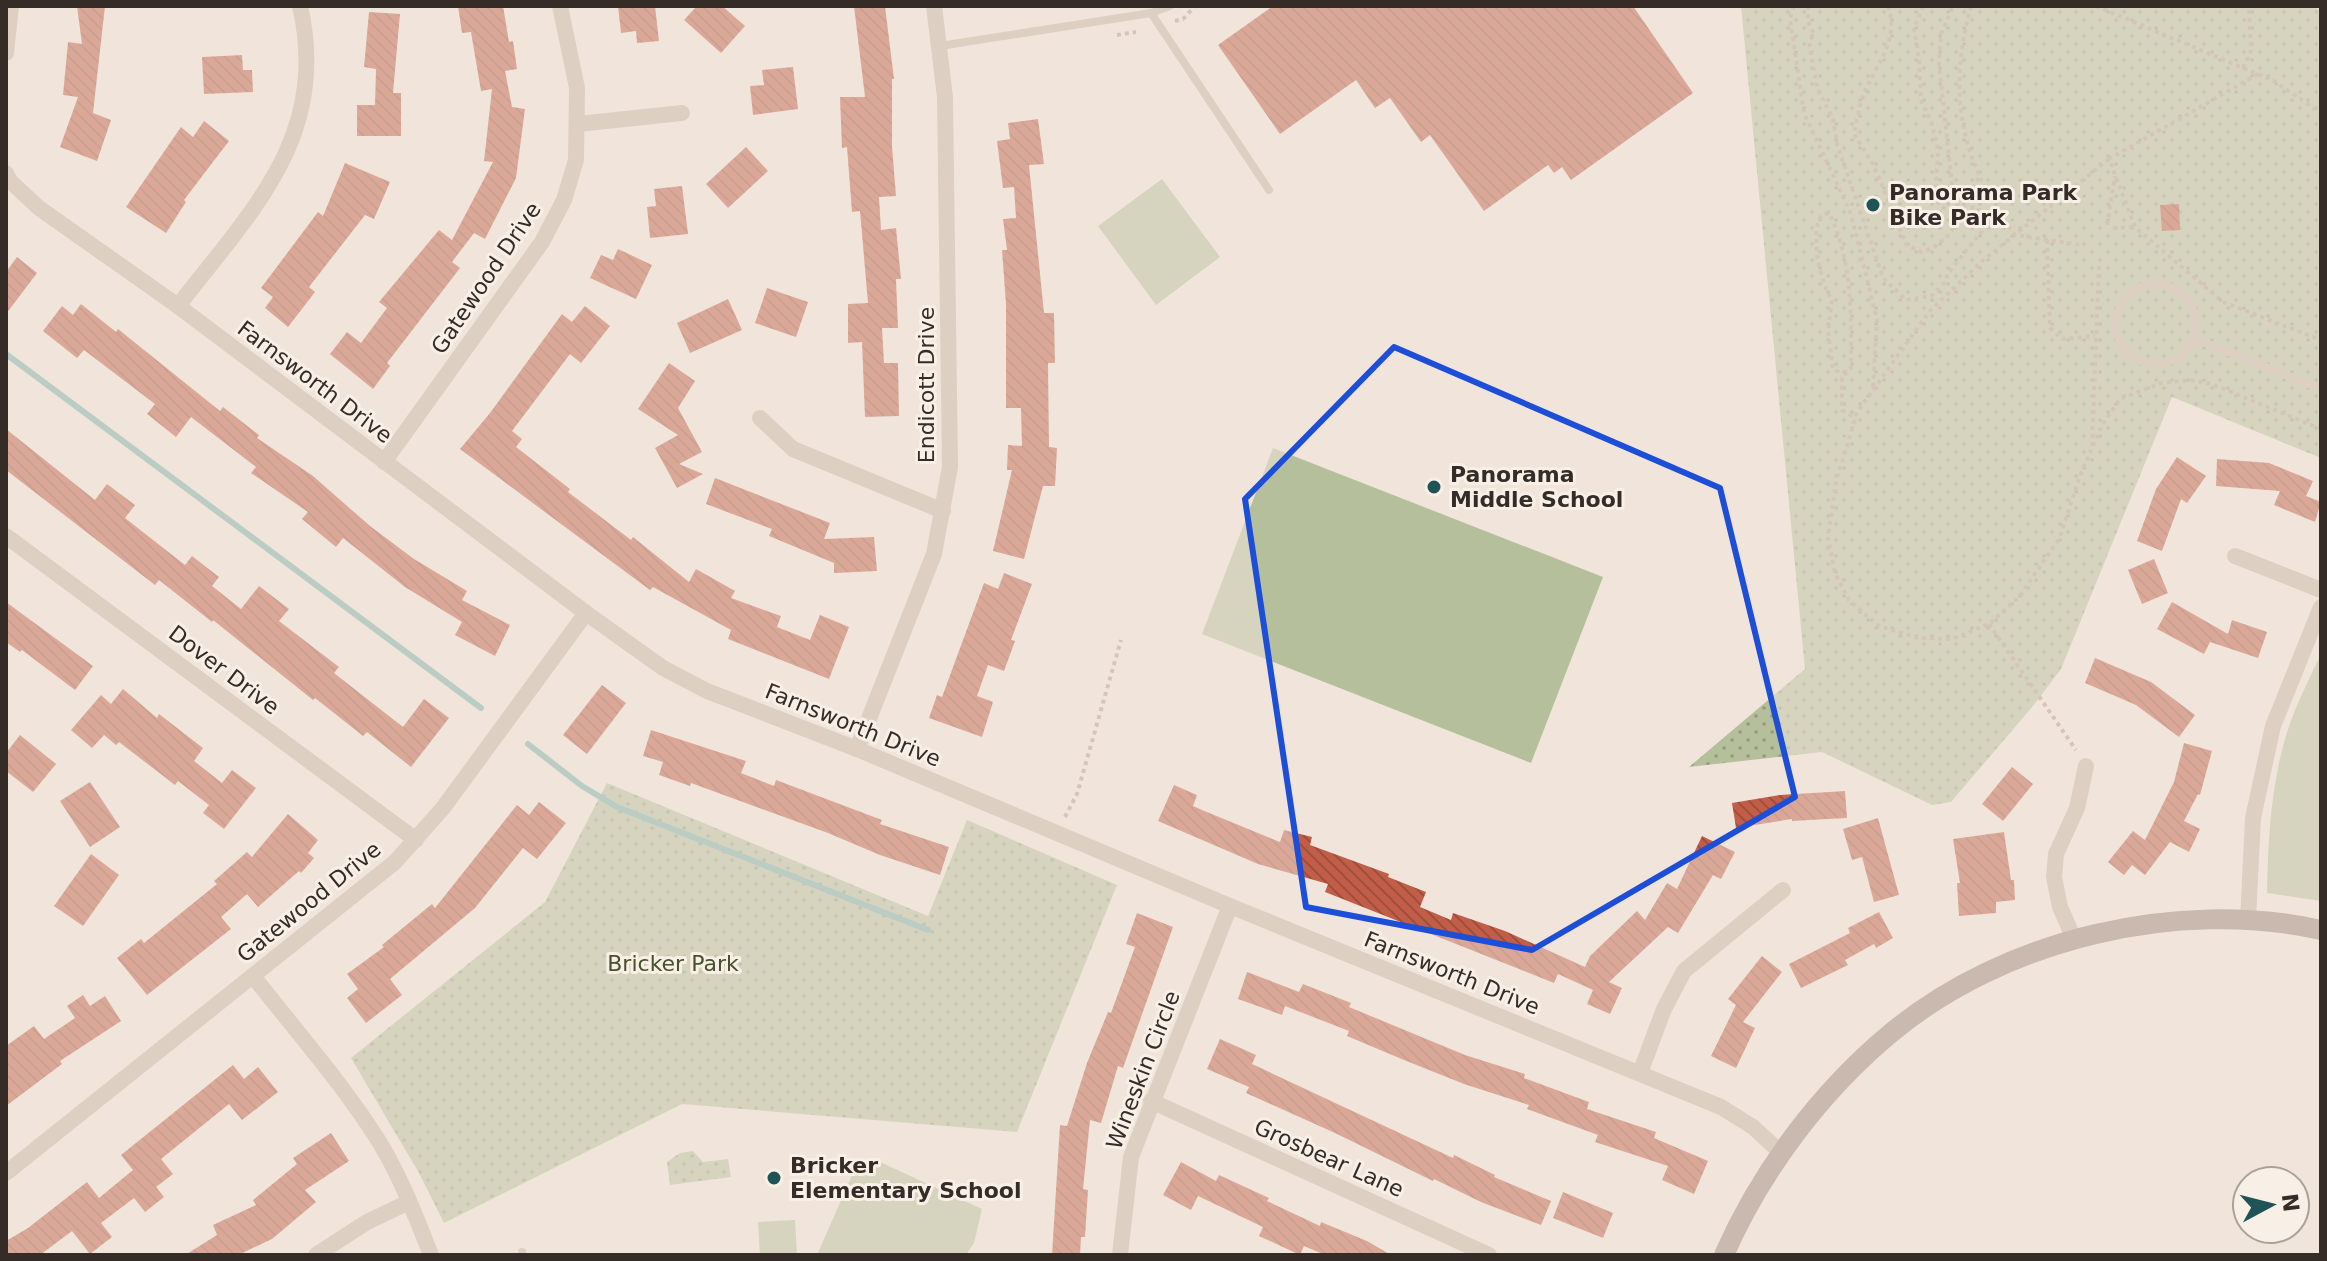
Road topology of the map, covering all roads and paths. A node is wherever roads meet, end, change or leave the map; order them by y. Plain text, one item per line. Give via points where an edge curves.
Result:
1 (11, 6) edge
2 (300, 6) edge
3 (560, 6) edge
4 (934, 6) edge
5 (1170, 6) edge
6 (1794, 6) edge
7 (1808, 6) edge
8 (1888, 6) edge
9 (1923, 6) edge
10 (1953, 6) edge
11 (1971, 6) edge
12 (2096, 6) edge
13 (2249, 6) edge
14 (1151, 13) junction
15 (940, 46) junction
16 (6, 53) edge
17 (2243, 68) junction
18 (2258, 74) junction
19 (682, 113) dead end
20 (2321, 113) edge
21 (578, 124) junction
22 (2109, 159) junction
23 (6, 173) edge
24 (1980, 175) junction
25 (2115, 175) junction
26 (1269, 190) dead end
27 (1964, 209) junction
28 (2135, 227) junction
29 (2015, 235) junction
30 (2047, 240) junction
31 (2082, 245) dead end
32 (2099, 263) dead end
33 (178, 306) junction
34 (2095, 336) junction
35 (2193, 338) junction
36 (2321, 340) edge
37 (1847, 372) junction
38 (2321, 389) edge
39 (1873, 390) junction
40 (760, 418) dead end
41 (1856, 418) junction
42 (2321, 429) edge
43 (2092, 449) junction
44 (384, 462) junction
45 (943, 511) junction
46 (6, 536) edge
47 (2235, 556) dead end
48 (2321, 590) edge
49 (2321, 607) edge
50 (586, 613) junction
51 (1989, 624) junction
52 (1121, 640) dead end
53 (857, 749) junction
54 (2086, 766) joint
55 (1065, 817) dead end
56 (416, 840) junction
57 (1783, 890) dead end
58 (1230, 906) junction
59 (2248, 920) junction
60 (2321, 930) edge
61 (2075, 941) junction
62 (253, 976) junction
63 (1640, 1073) junction
64 (1151, 1101) junction
65 (1780, 1152) junction
66 (6, 1173) edge
67 (409, 1202) junction
68 (316, 1255) edge
69 (431, 1255) edge
70 (1120, 1255) edge
71 (1489, 1255) edge
72 (1724, 1255) edge

1 - 16 street
2 - 33 street via 307,74 302,113 289,151 257,205
3 - 21 street, Gatewood Drive via 577,88
4 - 15 street, Endicott Drive
5 - 14 lane
6 - 39 path via 1790,18 1804,113 1851,214 1877,320
7 - 27 path via 1817,88 1833,119 1883,278 1906,300 1931,296 1982,231 1983,215 1976,207
8 - 27 path via 1894,23 1889,43 1861,101 1854,134 1873,164 1906,244 1921,252 1935,248 1952,233
9 - 27 path via 1914,29 1921,100 1938,150 1939,205 1951,212
10 - 27 path via 1941,34 1939,64 1954,203
11 - 24 path via 1961,45 1959,107
12 - 17 path
13 - 17 path via 2251,51
14 - 15 lane
14 - 26 lane
15 - 45 street, Endicott Drive via 950,467
17 - 18 path
18 - 20 path
18 - 22 path
19 - 21 street
21 - 44 street, Gatewood Drive via 576,160 564,200 542,242
22 - 25 path
22 - 29 path
23 - 33 street, Farnsworth Drive via 39,208
24 - 27 path
24 - 29 path via 1993,206
25 - 28 path
25 - 28 path via 2110,226
28 - 36 path via 2223,302
29 - 30 path
29 - 39 path via 1929,312
30 - 31 path
30 - 34 path via 2050,328 2062,339
32 - 34 path
33 - 44 street, Farnsworth Drive
34 - 43 path
35 - 35 lane via 2194,312 2188,300 2166,284 2140,287 2120,305 2116,331 2139,361 2165,363 2177,358
35 - 38 lane
37 - 37 path via 1851,303 1837,228 1829,213 1818,220 1816,237 1823,288 1832,300 1828,331 1833,369
37 - 41 path via 1842,377 1842,410
39 - 41 path
40 - 45 street via 793,449
41 - 51 path via 1836,482 1828,538 1835,573 1849,600 1879,626 1918,638 1952,639
42 - 43 path via 2191,380 2161,383 2120,399
43 - 51 path via 2059,539 2019,597
44 - 50 street, Farnsworth Drive
45 - 53 street, Endicott Drive via 934,554
46 - 56 street, Dover Drive
47 - 48 street
49 - 59 street via 2273,726 2253,818
50 - 53 street, Farnsworth Drive via 663,668 707,691
50 - 56 street, Gatewood Drive
51 - 54 path
52 - 55 path via 1077,794
53 - 58 street, Farnsworth Drive
54 - 61 street via 2077,808 2056,854 2054,877
56 - 62 street, Gatewood Drive
57 - 63 street via 1684,971
58 - 63 street, Farnsworth Drive
58 - 64 street, Wineskin Circle
59 - 60 street
59 - 61 street via 2189,919
61 - 65 street via 2007,964 1951,991 1891,1032
62 - 66 street, Gatewood Drive
62 - 67 street via 343,1089 380,1144
63 - 65 street, Farnsworth Drive via 1721,1107
64 - 70 street, Wineskin Circle via 1131,1157
64 - 71 street, Grosbear Lane
65 - 72 street
67 - 68 street
67 - 69 street

